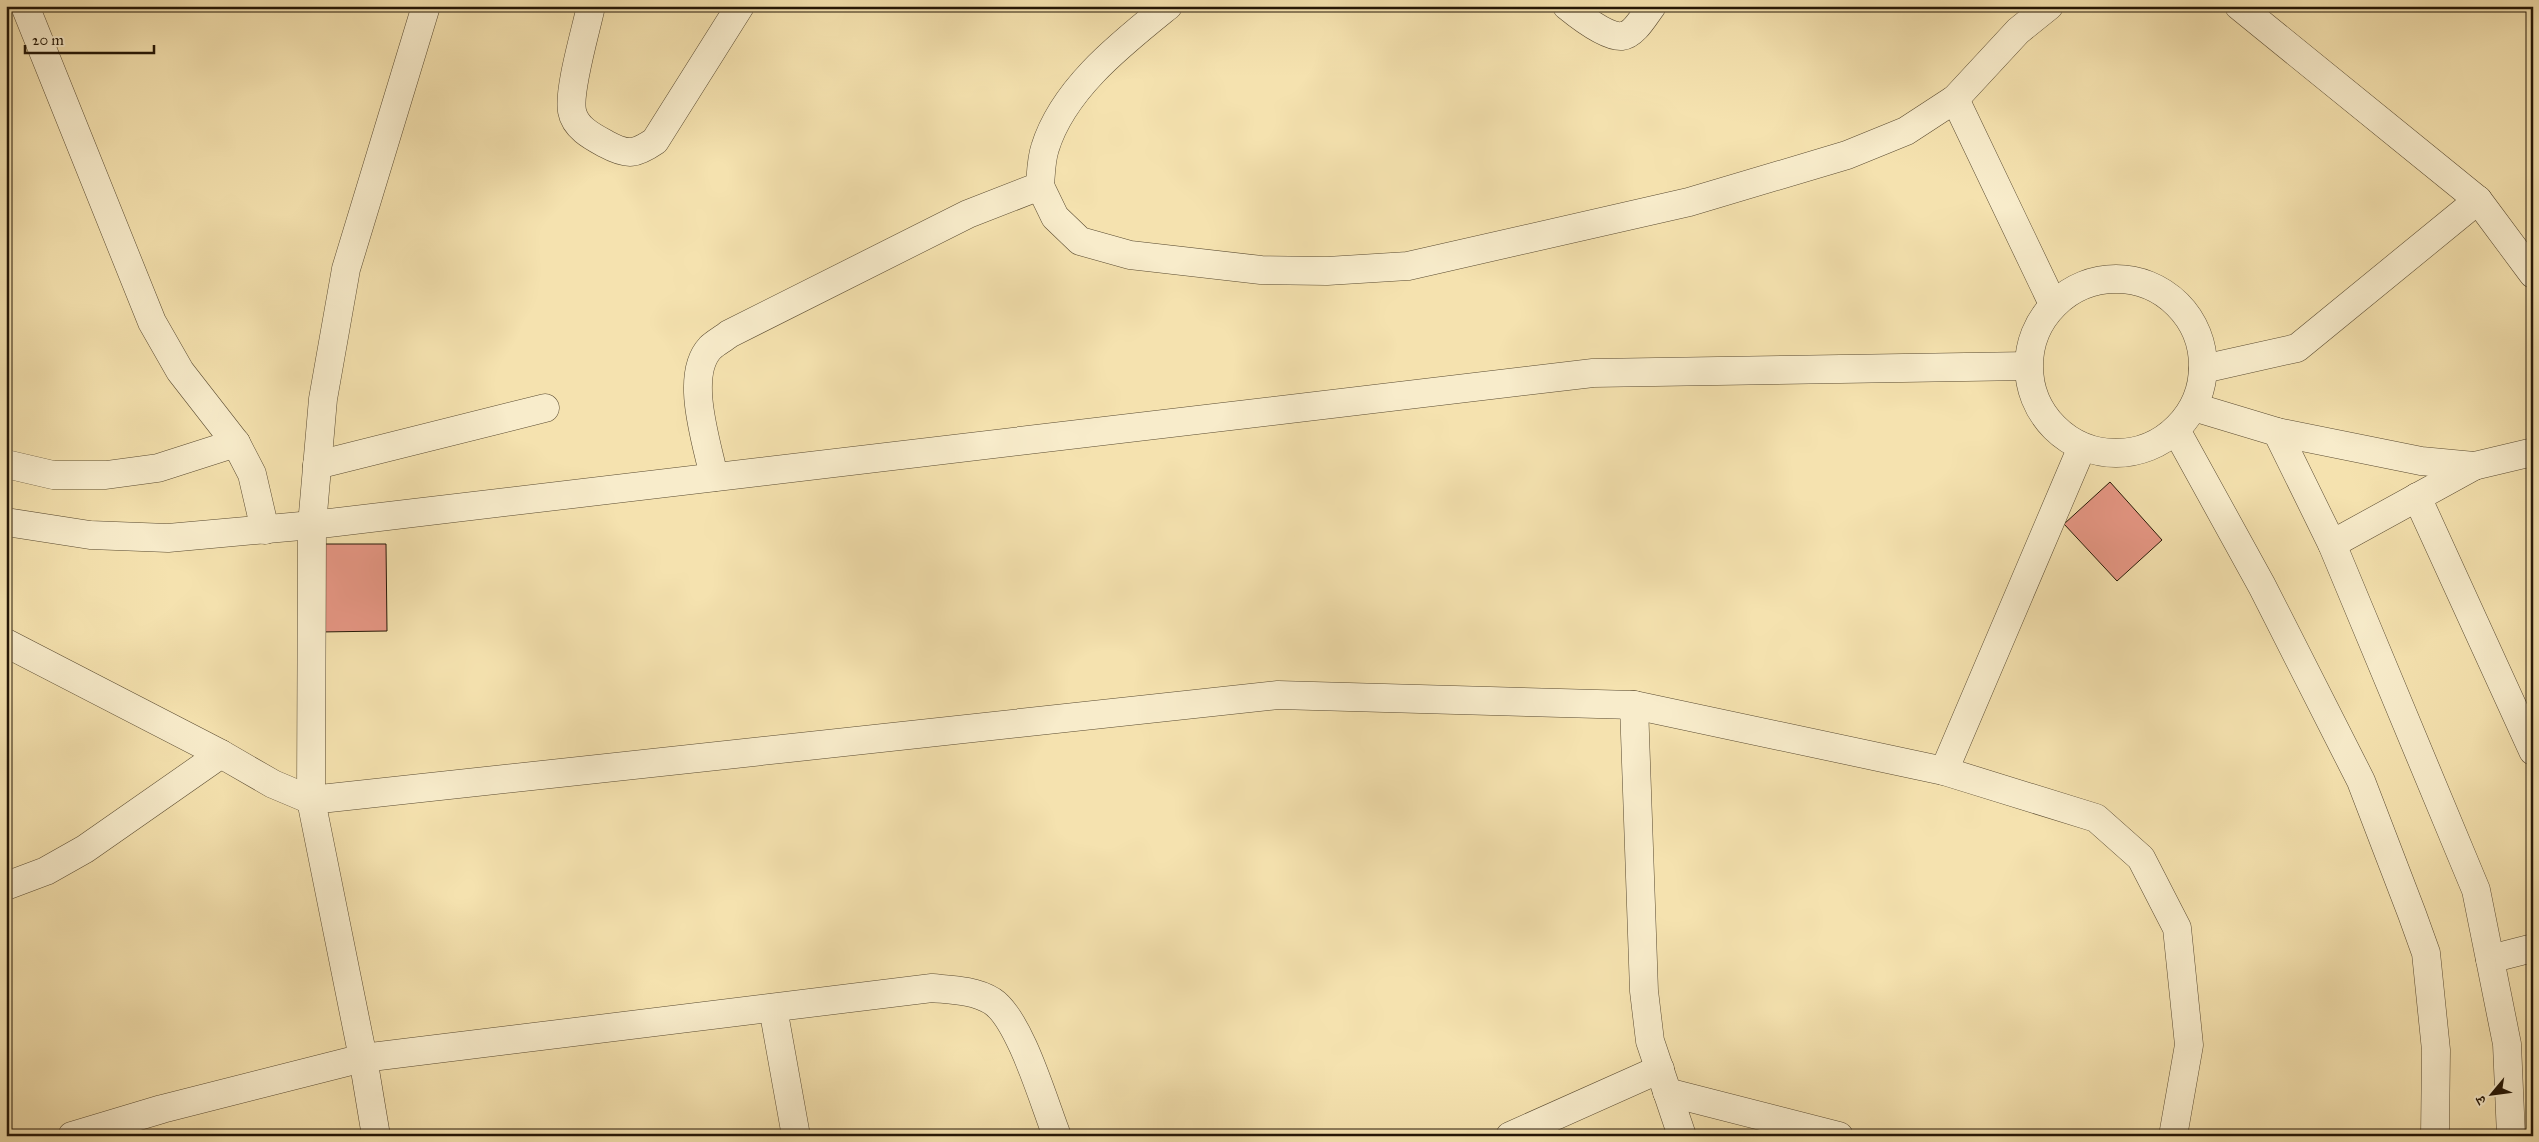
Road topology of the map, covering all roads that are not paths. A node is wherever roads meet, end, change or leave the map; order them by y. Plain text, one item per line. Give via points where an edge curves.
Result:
1 (26, 6) edge
2 (426, 6) edge
3 (590, 6) edge
4 (740, 6) edge
5 (1168, 6) edge
6 (1567, 6) edge
7 (1652, 6) edge
8 (2239, 6) edge
9 (2045, 7) edge
10 (1955, 99) junction
11 (1040, 186) junction
12 (2478, 200) junction
13 (2533, 274) edge
14 (2053, 304) junction
15 (2028, 366) junction
16 (2204, 369) junction
17 (2194, 407) junction
18 (545, 408) dead end
19 (2176, 430) junction
20 (2277, 432) junction
21 (236, 444) junction
22 (2082, 447) junction
23 (2533, 452) edge
24 (6, 464) edge
25 (317, 465) junction
26 (2474, 466) junction
27 (714, 477) junction
28 (2418, 497) junction
29 (6, 522) edge
30 (312, 525) junction
31 (265, 530) junction
32 (2332, 544) junction
33 (6, 643) edge
34 (1634, 704) junction
35 (2533, 751) edge
36 (221, 754) junction
37 (1944, 770) junction
38 (311, 800) junction
39 (6, 886) edge
40 (2533, 948) edge
41 (2490, 959) junction
42 (772, 1008) junction
43 (363, 1058) junction
44 (1664, 1080) junction
45 (72, 1136) edge
46 (376, 1136) edge
47 (796, 1136) edge
48 (1057, 1136) edge
49 (1510, 1136) edge
50 (1682, 1136) edge
51 (1839, 1136) edge
52 (2173, 1136) edge
53 (2436, 1136) edge
54 (2512, 1136) edge

1 - 21 street via 152,322 180,371
2 - 25 street via 346,269 323,399
3 - 4 street via 572,95 572,112 580,127 593,137 628,153 639,152 655,141
5 - 11 street via 1069,98 1044,150
6 - 7 street via 1609,34 1622,36 1632,31
8 - 12 street
9 - 10 street via 2018,31
10 - 11 street via 1906,131 1847,155 1689,202 1408,266 1327,271 1261,270 1130,255 1080,241 1055,217
10 - 14 street
11 - 27 street via 968,214 729,334 709,349 699,369 696,386
12 - 13 street
12 - 16 street via 2297,348
14 - 15 street via 2031,344
14 - 16 street via 2083,285 2116,279 2147,284 2179,305 2197,334
15 - 22 street via 2034,398 2054,428
15 - 27 street via 1593,373
16 - 17 street
17 - 19 street
17 - 20 street
18 - 25 street
19 - 22 street via 2149,448 2115,454
19 - 53 street via 2262,586 2361,781 2412,914 2426,953 2435,1040
20 - 26 street via 2421,461
20 - 32 street
21 - 24 street via 158,468 106,476 53,475
21 - 31 street via 252,474
22 - 37 street
23 - 26 street
25 - 30 street
26 - 28 street
27 - 30 street
28 - 32 street
28 - 35 street
29 - 31 street via 90,535 159,538
30 - 31 street
30 - 38 street
32 - 41 street via 2476,890
33 - 36 street
34 - 37 street
34 - 38 street via 1278,695
34 - 44 street via 1644,991 1650,1041
36 - 38 street via 274,784
36 - 39 street via 86,849 46,871
37 - 52 street via 2096,818 2140,858 2177,928 2189,1045
38 - 43 street
40 - 41 street
41 - 54 street via 2507,1044
42 - 43 street
42 - 47 street
42 - 48 street via 932,988 966,991 992,1001 1013,1023
43 - 45 street via 162,1109
43 - 46 street
44 - 49 street
44 - 50 street
44 - 51 street

